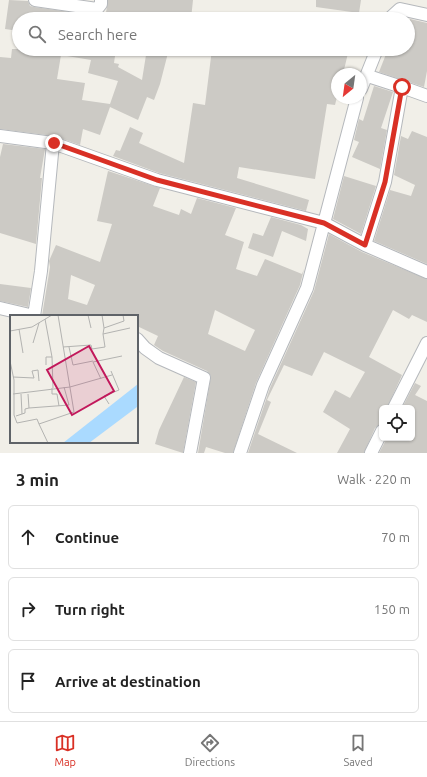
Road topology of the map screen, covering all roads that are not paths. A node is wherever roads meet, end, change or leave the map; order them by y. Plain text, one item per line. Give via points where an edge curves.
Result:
1 (34, 0) edge
2 (101, 0) edge
3 (397, 12) edge
4 (427, 14) edge
5 (375, 56) edge
6 (368, 76) joint
7 (402, 87) junction
8 (427, 96) edge
9 (355, 104) edge
10 (0, 136) edge
11 (54, 143) junction
12 (324, 223) junction
13 (365, 245) junction
14 (427, 272) edge
15 (0, 308) edge
16 (29, 315) edge
17 (33, 315) edge
18 (138, 340) edge
19 (427, 343) edge
20 (396, 405) edge
21 (379, 437) edge
22 (190, 453) edge
23 (240, 453) edge
24 (371, 453) edge

1 - 2 street via 97,9
3 - 4 street via 400,9
5 - 6 street
6 - 7 street
7 - 8 street
7 - 13 street via 385,182
9 - 12 street
10 - 11 street
11 - 12 street via 157,180
11 - 17 street
12 - 13 street
12 - 23 street via 307,288 263,385
13 - 14 street
15 - 16 street
18 - 22 street via 160,358 204,378
19 - 20 street
21 - 24 street

